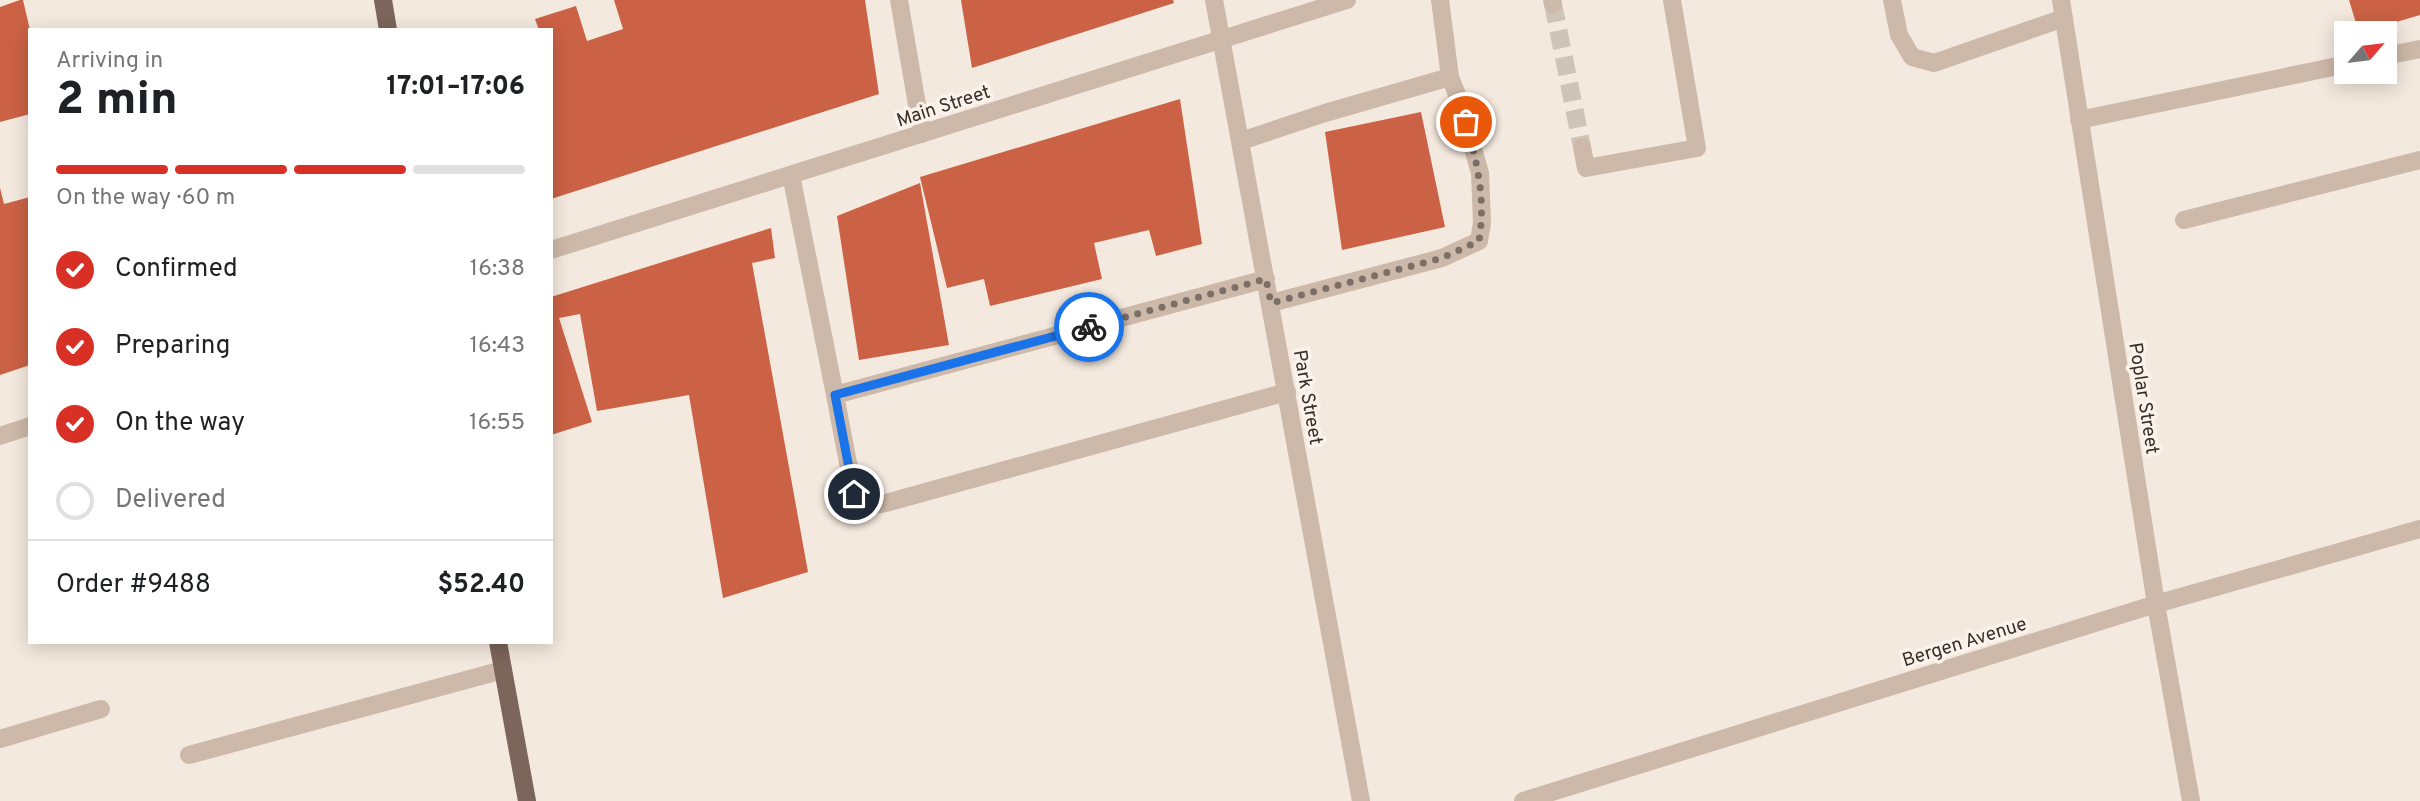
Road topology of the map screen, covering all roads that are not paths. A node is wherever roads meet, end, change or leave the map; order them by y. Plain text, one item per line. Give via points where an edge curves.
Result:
1 (383, 0) edge
2 (899, 0) edge
3 (1214, 0) edge
4 (1347, 0) edge
5 (1440, 0) edge
6 (1672, 0) edge
7 (1892, 0) edge
8 (2061, 0) edge
9 (2064, 18) junction
10 (387, 28) edge
11 (1221, 39) junction
12 (2420, 49) edge
13 (2398, 53) edge
14 (2334, 67) edge
15 (1450, 77) junction
16 (2080, 120) junction
17 (922, 134) junction
18 (1241, 141) junction
19 (1583, 147) tunnel mouth
20 (2420, 160) edge
21 (791, 175) junction
22 (2184, 220) dead end
23 (553, 249) edge
24 (1266, 279) junction
25 (1271, 303) junction
26 (1287, 393) junction
27 (835, 395) junction
28 (28, 427) edge
29 (0, 436) edge
30 (2420, 529) edge
31 (2156, 604) junction
32 (498, 644) edge
33 (503, 670) junction
34 (101, 709) dead end
35 (0, 738) edge
36 (189, 755) dead end
37 (527, 801) edge
38 (1361, 801) edge
39 (1523, 801) edge
40 (2191, 801) edge

1 - 10 main road
2 - 17 street
3 - 11 street, Park Street
4 - 11 street, Main Street
5 - 15 street
6 - 19 street via 1697,148 1586,168
7 - 9 street via 1899,35 1912,57 1934,63
8 - 9 street, Poplar Street
9 - 16 street, Poplar Street
11 - 17 street, Main Street
11 - 18 street, Park Street
12 - 13 street
14 - 16 street
15 - 18 street
15 - 25 street via 1480,173 1479,241 1442,258
16 - 31 street, Poplar Street
17 - 21 street, Main Street
18 - 24 street, Park Street
20 - 22 street
21 - 23 street, Main Street
21 - 27 street
24 - 25 street, Park Street
24 - 27 street
25 - 26 street, Park Street
26 - 27 street via 867,506 854,494
26 - 38 street, Park Street
28 - 29 street
30 - 31 street, Bergen Avenue
31 - 39 street, Bergen Avenue
31 - 40 street, Poplar Street
32 - 33 main road
33 - 36 street
33 - 37 main road
34 - 35 street

